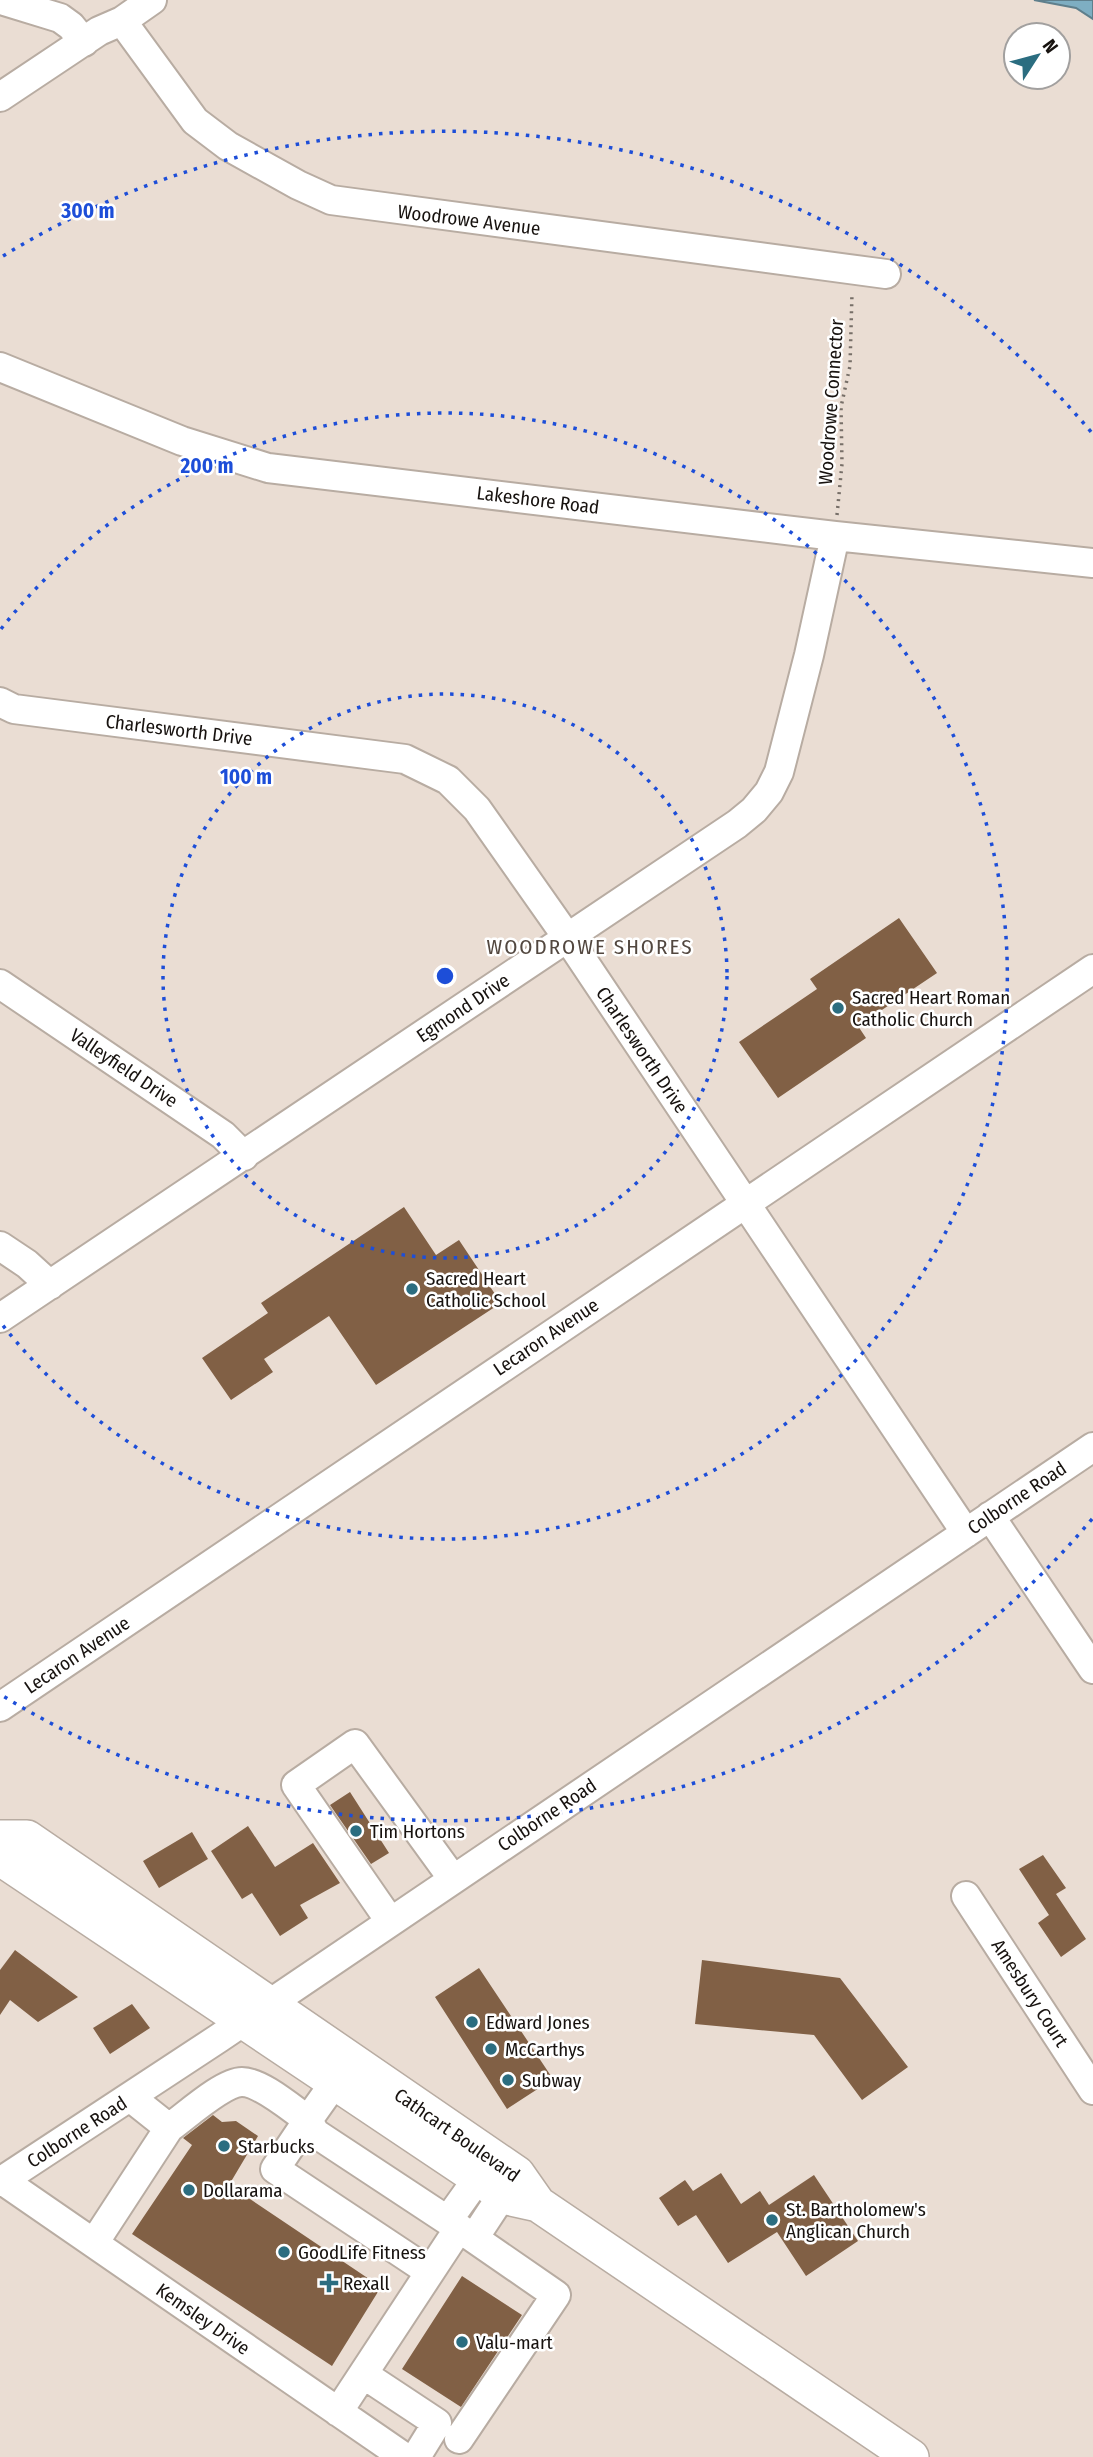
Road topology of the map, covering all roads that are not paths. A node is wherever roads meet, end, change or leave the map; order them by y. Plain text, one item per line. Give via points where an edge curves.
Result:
1 (1, 0) edge
2 (152, 0) edge
3 (122, 21) junction
4 (84, 42) junction
5 (0, 97) edge
6 (886, 274) dead end
7 (0, 368) edge
8 (835, 536) junction
9 (1093, 563) edge
10 (0, 702) edge
11 (567, 937) junction
12 (1093, 969) edge
13 (0, 984) edge
14 (244, 1156) junction
15 (744, 1203) junction
16 (0, 1246) edge
17 (50, 1285) junction
18 (0, 1318) edge
19 (1093, 1447) edge
20 (990, 1516) junction
21 (966, 1533) junction
22 (1093, 1668) edge
23 (0, 1707) edge
24 (0, 1838) edge
25 (0, 1847) edge
26 (453, 1879) junction
27 (966, 1896) dead end
28 (390, 1921) junction
29 (256, 2012) junction
30 (335, 2082) junction
31 (1093, 2090) edge
32 (131, 2097) junction
33 (308, 2120) junction
34 (169, 2128) junction
35 (1, 2181) edge
36 (490, 2186) junction
37 (538, 2204) junction
38 (460, 2228) junction
39 (94, 2243) junction
40 (430, 2272) junction
41 (363, 2374) junction
42 (338, 2412) junction
43 (458, 2439) dead end
44 (404, 2457) edge
45 (416, 2457) edge
46 (911, 2457) edge

1 - 4 street via 60,18
2 - 3 street
3 - 4 street
3 - 6 street, Woodrowe Avenue via 195,121 228,146 331,200
4 - 5 street
7 - 8 street, Lakeshore Road via 171,437 268,467
8 - 9 street, Lakeshore Road
8 - 11 street, Egmond Drive via 783,759 769,792 737,824
10 - 11 street, Charlesworth Drive via 14,709 405,759 448,780 477,808
11 - 14 street, Egmond Drive
11 - 15 street, Charlesworth Drive
12 - 15 street, Lecaron Avenue
13 - 14 street, Valleyfield Drive via 223,1135
14 - 17 street, Egmond Drive
15 - 21 street, Charlesworth Drive
15 - 23 street, Lecaron Avenue
16 - 17 street
17 - 18 street, Egmond Drive
19 - 20 street, Colborne Road
20 - 21 street, Colborne Road
20 - 22 street
21 - 26 street, Colborne Road
24 - 29 main road, Cathcart Boulevard via 27,1838
25 - 29 main road, Cathcart Boulevard via 5,1861
26 - 28 street, Colborne Road
26 - 28 street via 355,1744 300,1791
27 - 31 street, Amesbury Court
28 - 29 street, Colborne Road
29 - 30 main road, Cathcart Boulevard
29 - 32 street, Colborne Road
29 - 37 main road, Cathcart Boulevard via 517,2174
30 - 33 street
30 - 36 main road, Cathcart Boulevard
32 - 34 street
32 - 35 street, Colborne Road
33 - 34 street via 245,2081 230,2084
33 - 38 street via 316,2133
33 - 40 street via 275,2169
34 - 39 street
35 - 39 street, Kemsley Drive
36 - 37 main road, Cathcart Boulevard
36 - 38 street
37 - 46 main road
38 - 40 street
38 - 43 street via 556,2295
39 - 42 street, Kemsley Drive
40 - 41 street
41 - 42 street
41 - 45 street via 437,2423
42 - 44 street, Kemsley Drive

